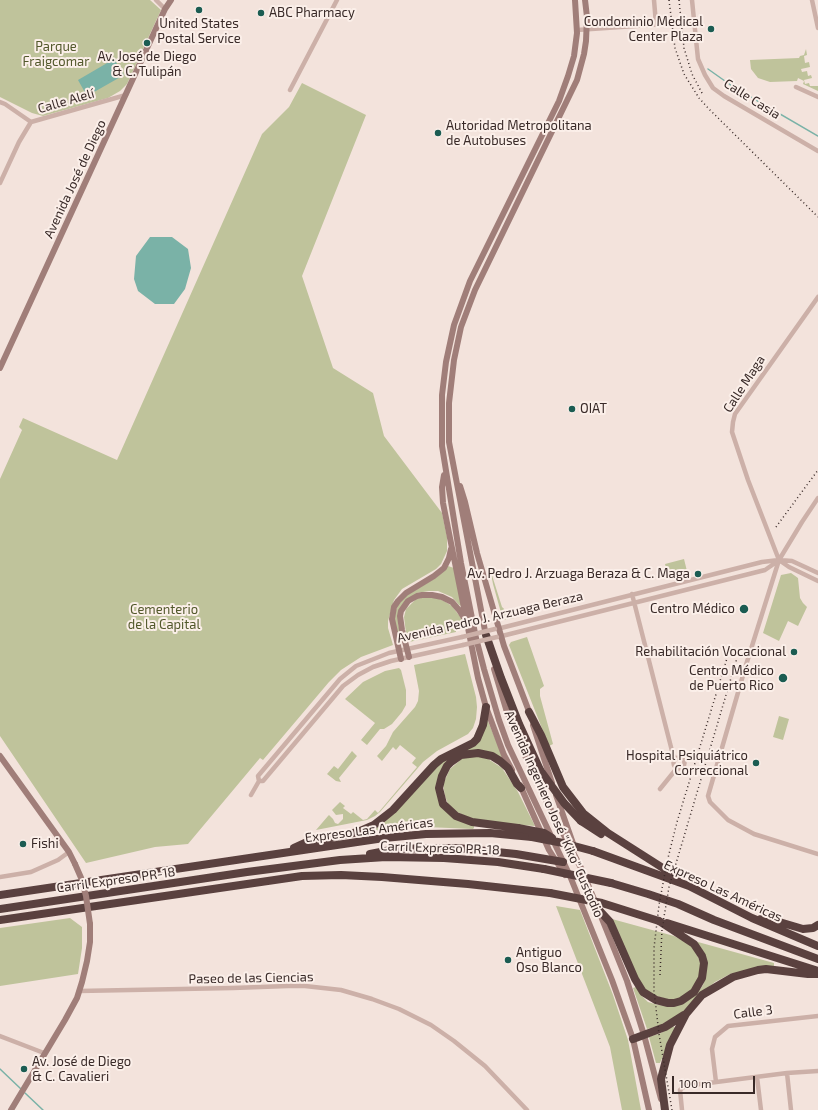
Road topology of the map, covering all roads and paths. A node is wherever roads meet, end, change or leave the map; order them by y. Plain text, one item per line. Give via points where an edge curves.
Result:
1 (156, 0) edge
2 (171, 0) edge
3 (337, 0) edge
4 (575, 0) edge
5 (585, 0) edge
6 (654, 0) edge
7 (692, 0) edge
8 (812, 0) edge
9 (165, 9) junction
10 (693, 22) junction
11 (656, 24) junction
12 (818, 28) edge
13 (577, 30) junction
14 (587, 30) junction
15 (796, 87) dead end
16 (290, 90) dead end
17 (126, 95) junction
18 (818, 98) edge
19 (0, 102) edge
20 (31, 122) junction
21 (818, 151) edge
22 (2, 176) edge
23 (0, 183) edge
24 (818, 298) edge
25 (0, 368) edge
26 (445, 470) junction
27 (455, 472) junction
28 (818, 498) edge
29 (452, 545) junction
30 (779, 560) junction
31 (818, 573) edge
32 (818, 581) edge
33 (632, 594) junction
34 (634, 603) junction
35 (497, 629) junction
36 (468, 631) junction
37 (486, 635) junction
38 (499, 637) junction
39 (407, 649) junction
40 (399, 650) junction
41 (409, 657) junction
42 (401, 659) junction
43 (486, 707) junction
44 (529, 712) junction
45 (0, 756) edge
46 (676, 759) junction
47 (677, 768) junction
48 (259, 781) junction
49 (521, 788) junction
50 (660, 789) dead end
51 (251, 795) dead end
52 (560, 842) junction
53 (69, 852) junction
54 (286, 852) junction
55 (818, 854) edge
56 (340, 860) junction
57 (560, 861) junction
58 (661, 867) junction
59 (581, 868) junction
60 (0, 877) edge
61 (690, 886) junction
62 (0, 895) edge
63 (0, 909) edge
64 (598, 909) junction
65 (752, 918) junction
66 (0, 920) edge
67 (659, 920) junction
68 (818, 926) edge
69 (818, 946) edge
70 (818, 959) edge
71 (818, 973) edge
72 (79, 991) junction
73 (686, 1014) junction
74 (818, 1016) edge
75 (644, 1035) junction
76 (0, 1036) edge
77 (633, 1039) junction
78 (44, 1053) junction
79 (818, 1071) edge
80 (786, 1073) junction
81 (757, 1077) junction
82 (716, 1082) junction
83 (9, 1110) edge
84 (528, 1110) edge
85 (649, 1110) edge
86 (664, 1110) edge
87 (682, 1110) edge
88 (761, 1110) edge
89 (791, 1110) edge

1 - 9 street
2 - 9 main road, Avenida José de Diego
3 - 16 street
4 - 13 main road, Avenida Ingeniero José "Kiko" Custodio
5 - 14 main road
6 - 11 street
7 - 10 street, Calle Casia
8 - 12 street
9 - 17 main road, Avenida José de Diego
10 - 11 street
10 - 21 street, Calle Casia via 698,60 713,88
11 - 14 street
13 - 14 street
13 - 26 main road, Avenida Ingeniero José "Kiko" Custodio via 574,56 559,101 479,262 454,325 442,395 442,446
14 - 27 main road, Avenida Ingeniero José "Kiko" Custodio via 577,80 468,305 454,360 449,403 449,442
15 - 18 street
17 - 20 street, Calle Alelí
17 - 25 main road, Avenida José de Diego
19 - 20 street
20 - 22 street, Calle Alelí
22 - 23 street, Calle Alelí
24 - 30 street, Calle Maga via 747,396 735,414 733,422 732,432 748,480
26 - 29 main road via 443,503
26 - 57 main road, Avenida Ingeniero José "Kiko" Custodio via 476,638 491,695 508,745
27 - 35 main road
27 - 37 main road, Avenida Ingeniero José "Kiko" Custodio
28 - 30 street
29 - 36 main road
29 - 40 main road via 444,568 406,593 394,607 392,619
30 - 31 street, Avenida Pedro J. Arzuaga Beraza via 792,561
30 - 32 street
30 - 33 street, Avenida Pedro J. Arzuaga Beraza
30 - 34 street, Avenida Pedro J. Arzuaga Beraza via 765,570
30 - 55 street via 708,796 710,802 728,820 754,834
33 - 34 street
33 - 35 street, Avenida Pedro J. Arzuaga Beraza
34 - 38 street, Avenida Pedro J. Arzuaga Beraza
34 - 46 street
35 - 38 main road
35 - 39 street, Avenida Pedro J. Arzuaga Beraza, bridge
36 - 39 main road via 459,610 452,602 432,594 417,596 408,601 400,616
36 - 43 main road
37 - 58 highway, bridge via 511,704 540,770 564,803 581,821 612,842
37 - 59 main road, Avenida Ingeniero José "Kiko" Custodio via 506,709 523,751
38 - 41 street, Avenida Pedro J. Arzuaga Beraza, bridge
38 - 44 main road
39 - 40 street, Avenida Pedro J. Arzuaga Beraza
39 - 41 main road
40 - 42 main road
40 - 48 street, Avenida Pedro J. Arzuaga Beraza via 356,666 340,680 258,776
41 - 42 street, Avenida Pedro J. Arzuaga Beraza
42 - 48 street, Avenida Pedro J. Arzuaga Beraza via 373,666 343,686 263,781
43 - 49 main road via 504,755
43 - 54 highway via 477,739 434,764 392,810 374,825 358,832 305,843
44 - 58 highway via 563,787 583,813 608,834
44 - 59 main road
45 - 53 main road
46 - 47 street via 674,764
46 - 47 street via 681,758 685,763 682,768
47 - 50 street
48 - 51 street, Avenida Pedro J. Arzuaga Beraza
49 - 52 highway, bridge via 508,768 500,761 478,752 461,755 451,762 442,776 439,788 443,804 456,816 472,822 544,833
49 - 57 main road via 549,850
52 - 54 highway, Expreso Las Américas, bridge via 490,833 426,834
52 - 61 highway, Expreso Las Américas, bridge via 593,851
53 - 60 street via 58,860 30,872
53 - 72 main road, bridge via 82,880 90,924 87,961
54 - 62 highway, Expreso Las Américas
56 - 57 highway via 391,850 438,848 495,851
56 - 63 highway, Carril Expreso PR-18
56 - 70 highway, Carril Expreso PR-18, bridge via 444,858 544,869 611,883 648,894
57 - 77 main road, Avenida Ingeniero José "Kiko" Custodio via 577,893
58 - 61 highway
59 - 64 main road, Avenida Ingeniero José "Kiko" Custodio
61 - 65 highway, Expreso Las Américas
64 - 67 highway via 610,922 643,992 656,1000 674,1003 694,992 702,978 704,963 694,944
64 - 75 main road, Avenida Ingeniero José "Kiko" Custodio via 627,981
65 - 68 highway via 776,921 802,929
65 - 69 highway, Expreso Las Américas
66 - 67 highway, bridge via 302,876 341,875 550,893 602,903
67 - 71 highway
71 - 73 highway via 766,969 742,974 702,995
72 - 78 main road via 65,1020
72 - 84 street, Paseo de las Ciencias via 288,986 341,990 399,1009 430,1025 485,1066
73 - 75 highway via 665,1027
73 - 86 highway via 670,1045 663,1067
74 - 82 street, Calle 3 via 728,1026 715,1037 712,1049
75 - 77 highway
75 - 86 main road, Avenida Ingeniero José "Kiko" Custodio
76 - 78 street
77 - 85 main road, Avenida Ingeniero José "Kiko" Custodio
78 - 83 main road
79 - 80 street
80 - 81 street
80 - 89 street
81 - 82 street
81 - 88 street
82 - 87 street via 685,1086 680,1090

